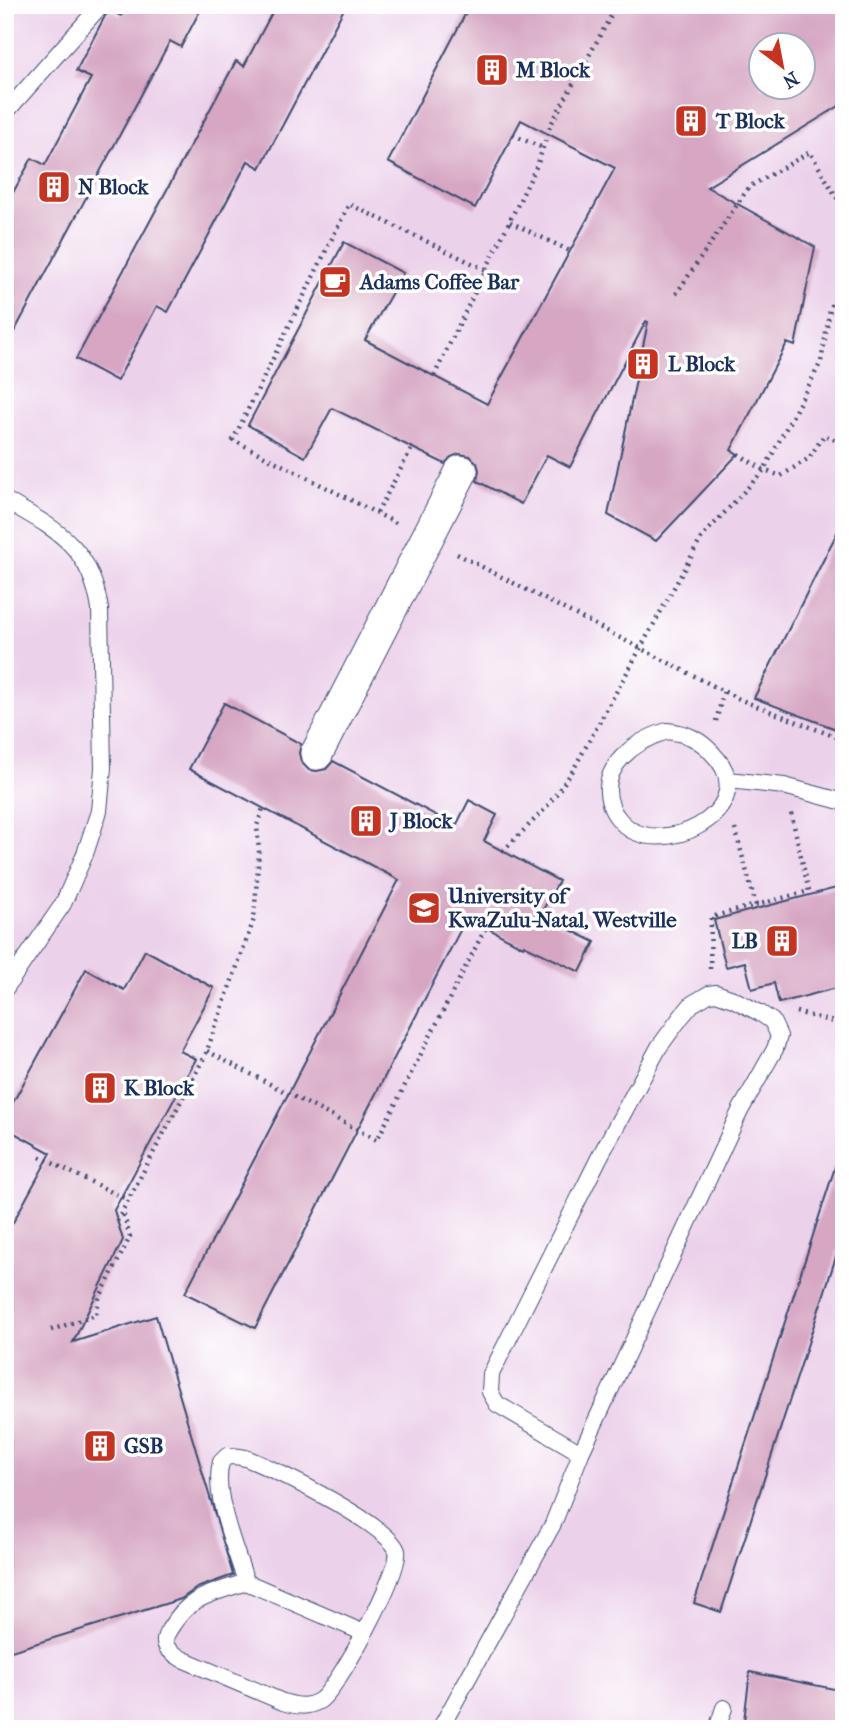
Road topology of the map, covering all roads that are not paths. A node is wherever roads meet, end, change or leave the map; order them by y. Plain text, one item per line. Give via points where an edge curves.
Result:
1 (101, 5) edge
2 (5, 113) edge
3 (461, 472) dead end
4 (5, 500) edge
5 (317, 752) dead end
6 (728, 788) junction
7 (844, 802) edge
8 (5, 989) edge
9 (581, 1453) junction
10 (246, 1582) junction
11 (187, 1597) dead end
12 (179, 1613) junction
13 (364, 1633) junction
14 (724, 1708) dead end
15 (440, 1729) edge
16 (717, 1729) edge

1 - 2 lane
3 - 5 street, bridge
4 - 8 lane via 71,541 96,585 103,768 99,811 63,904
6 - 6 lane via 712,817 696,827 655,838 620,821 612,811 607,786 620,759 648,737 667,731 683,732 708,748 719,759
6 - 7 lane via 784,786
9 - 9 lane via 740,1111 775,1049 779,1036 772,1021 723,995 709,994 692,1004 659,1047 491,1374 490,1392 497,1404
9 - 15 lane via 553,1524
10 - 12 lane via 192,1602
10 - 13 lane
10 - 13 lane via 223,1522 219,1469 227,1456 275,1472 349,1510 392,1541 397,1563
11 - 12 lane
12 - 13 lane via 164,1640 173,1654 299,1706 322,1700 331,1691
14 - 16 lane

